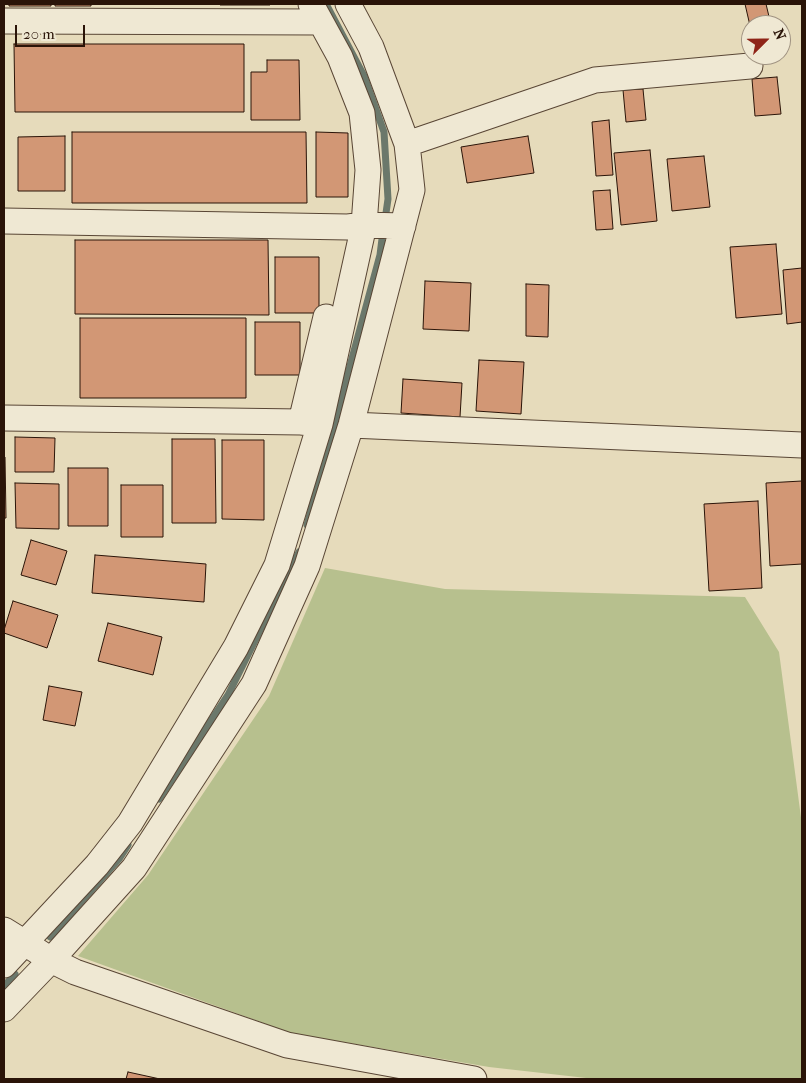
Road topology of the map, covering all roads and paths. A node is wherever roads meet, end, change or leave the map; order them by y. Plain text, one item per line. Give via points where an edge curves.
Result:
1 (348, 4) edge
2 (316, 13) edge
3 (4, 21) edge
4 (750, 66) dead end
5 (407, 144) junction
6 (4, 221) edge
7 (377, 226) junction
8 (4, 418) edge
9 (310, 423) junction
10 (351, 425) junction
11 (802, 445) edge
12 (4, 930) edge
13 (25, 942) junction
14 (51, 960) junction
15 (4, 965) edge
16 (4, 1009) edge
17 (474, 1079) edge

1 - 5 street via 371,47
2 - 3 street
2 - 7 street via 340,57 362,113
4 - 5 street via 595,80
5 - 7 street via 412,190
6 - 7 street
7 - 9 street
7 - 10 street
8 - 9 street
9 - 13 street via 277,564 236,647 130,823 97,865
10 - 11 street
10 - 14 street via 307,566 254,684 134,868
12 - 13 street
13 - 14 street
13 - 15 street
14 - 16 street
14 - 17 street via 75,972 287,1046

